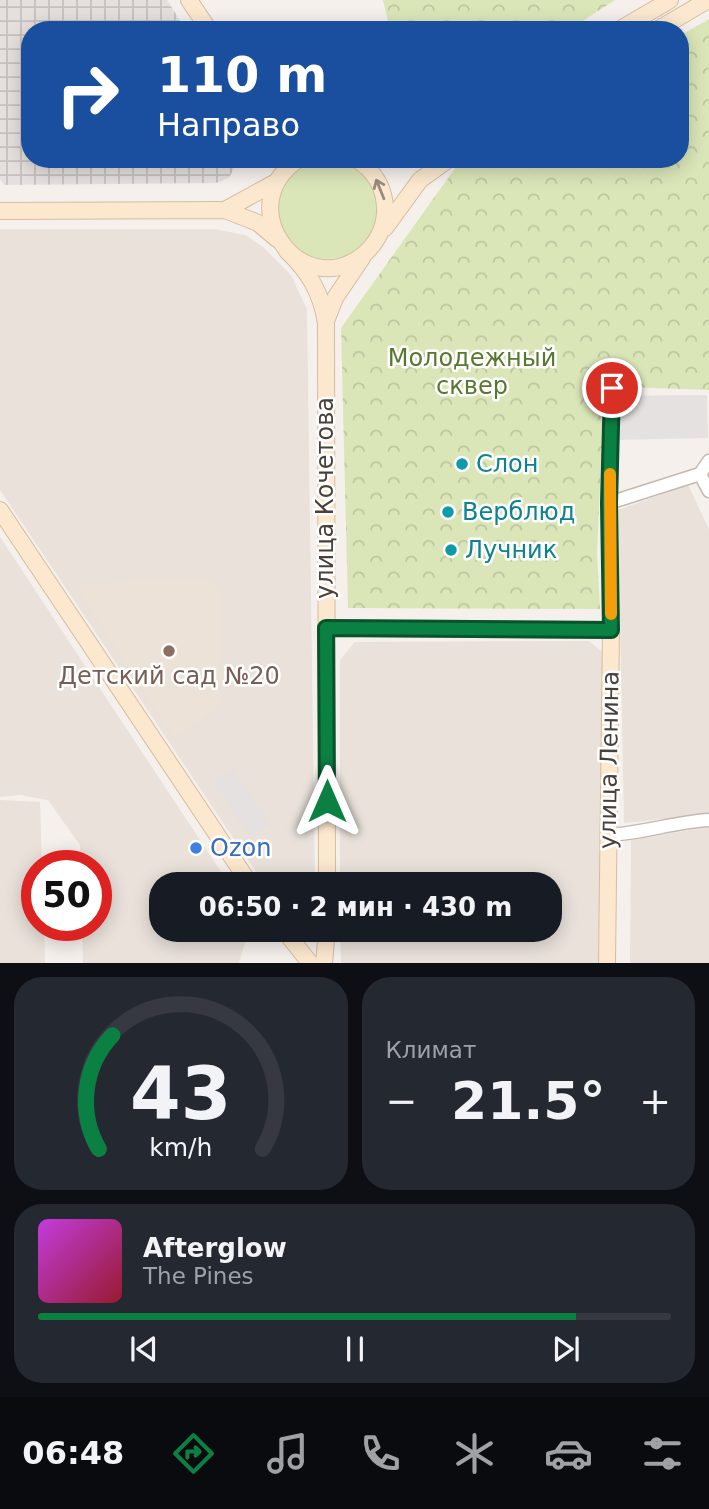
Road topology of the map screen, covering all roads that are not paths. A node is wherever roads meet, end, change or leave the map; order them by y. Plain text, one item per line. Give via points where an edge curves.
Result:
1 (188, 0) edge
2 (670, 0) edge
3 (708, 0) edge
4 (203, 21) edge
5 (634, 21) edge
6 (672, 21) edge
7 (278, 168) edge
8 (290, 168) edge
9 (366, 168) edge
10 (437, 168) edge
11 (278, 180) junction
12 (0, 210) edge
13 (225, 210) junction
14 (375, 242) junction
15 (285, 249) junction
16 (326, 323) junction
17 (612, 388) dead end
18 (709, 461) edge
19 (700, 474) junction
20 (709, 491) edge
21 (609, 503) junction
22 (0, 510) edge
23 (326, 628) junction
24 (611, 630) junction
25 (709, 820) edge
26 (609, 835) junction
27 (242, 872) edge
28 (327, 872) edge
29 (293, 942) edge
30 (326, 942) edge
31 (310, 963) edge
32 (324, 963) edge
33 (607, 963) edge

1 - 4 main road
2 - 5 main road
3 - 6 main road
7 - 11 main road
8 - 11 main road
14 -> 9 main road via 384,219 382,190
10 - 14 main road, улица Кочетова via 420,180
11 - 13 main road
11 - 15 main road via 270,215
12 - 13 main road
13 - 15 main road via 258,223
14 - 15 main road via 359,258 332,267 303,262
14 - 16 main road, улица Кочетова via 344,282
15 - 16 main road, улица Кочетова via 314,284
16 - 23 main road, улица Кочетова
17 - 21 street, улица Ленина
18 - 19 street
19 - 20 street
19 - 21 street
21 - 24 street, улица Ленина
22 - 27 main road
23 - 24 main road
23 - 28 main road, улица Кочетова
24 - 26 main road, улица Ленина
25 - 26 street
26 - 33 main road, улица Ленина
29 - 31 main road
30 - 32 main road

